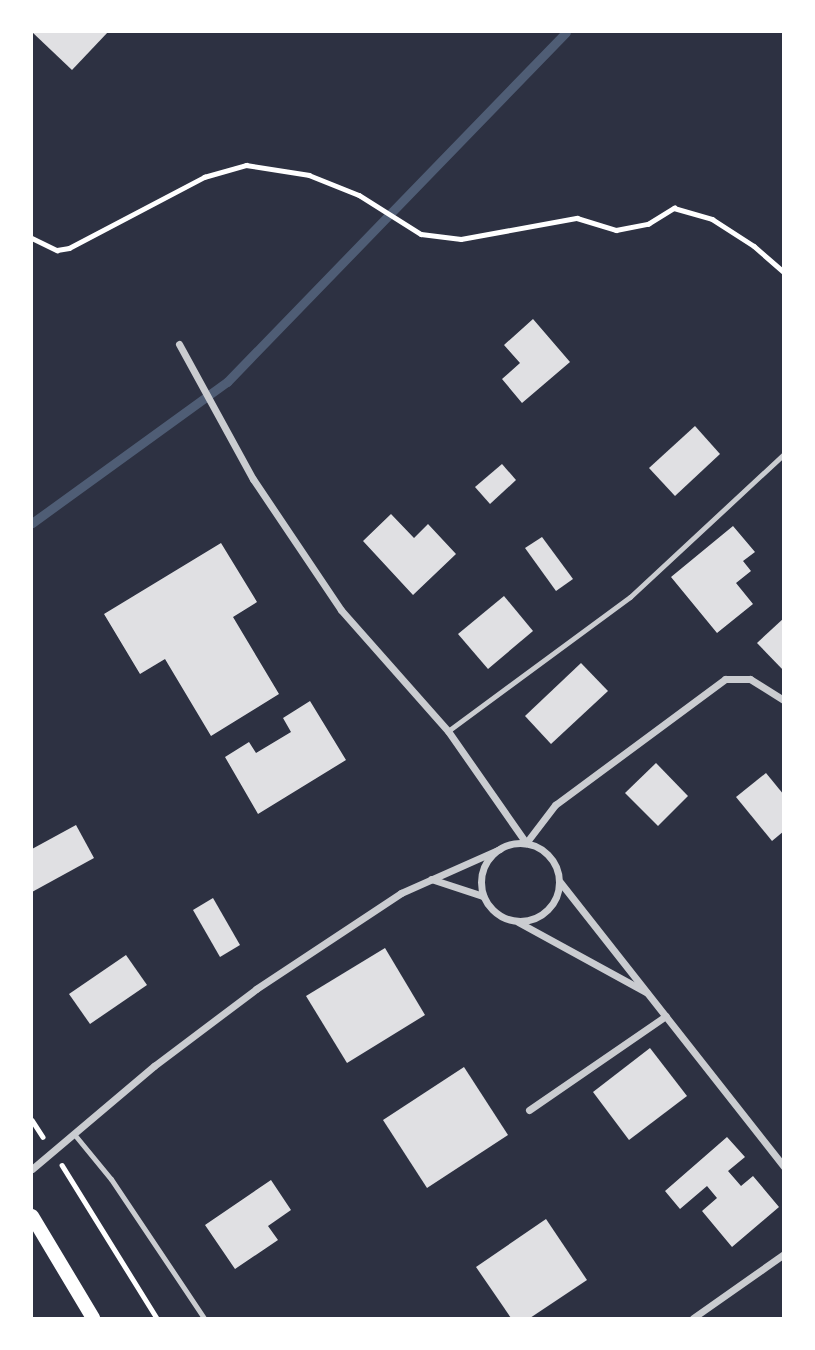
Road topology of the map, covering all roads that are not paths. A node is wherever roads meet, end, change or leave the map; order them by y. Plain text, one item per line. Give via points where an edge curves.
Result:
1 (179, 344) dead end
2 (783, 454) edge
3 (783, 700) edge
4 (448, 731) junction
5 (526, 843) junction
6 (500, 849) junction
7 (430, 879) junction
8 (560, 882) junction
9 (483, 896) junction
10 (516, 922) junction
11 (650, 993) junction
12 (666, 1016) junction
13 (529, 1110) dead end
14 (74, 1134) junction
15 (783, 1167) edge
16 (32, 1169) edge
17 (32, 1216) edge
18 (783, 1255) edge
19 (93, 1318) edge
20 (204, 1318) edge
21 (693, 1318) edge

1 - 4 street via 253,479 341,610
2 - 4 lane via 630,597
3 - 5 street via 775,690 750,679 724,679 555,805
4 - 5 street
5 - 6 street
5 - 8 street via 551,857
6 - 7 street
6 - 9 street via 483,869
7 - 9 street
7 - 14 street via 401,893 256,989
8 - 10 street via 550,908
8 - 11 street
9 - 10 street via 503,918
10 - 11 street
11 - 12 street
12 - 13 street
12 - 15 street
14 - 16 street
14 - 20 lane via 111,1180
17 - 19 main road
18 - 21 street

